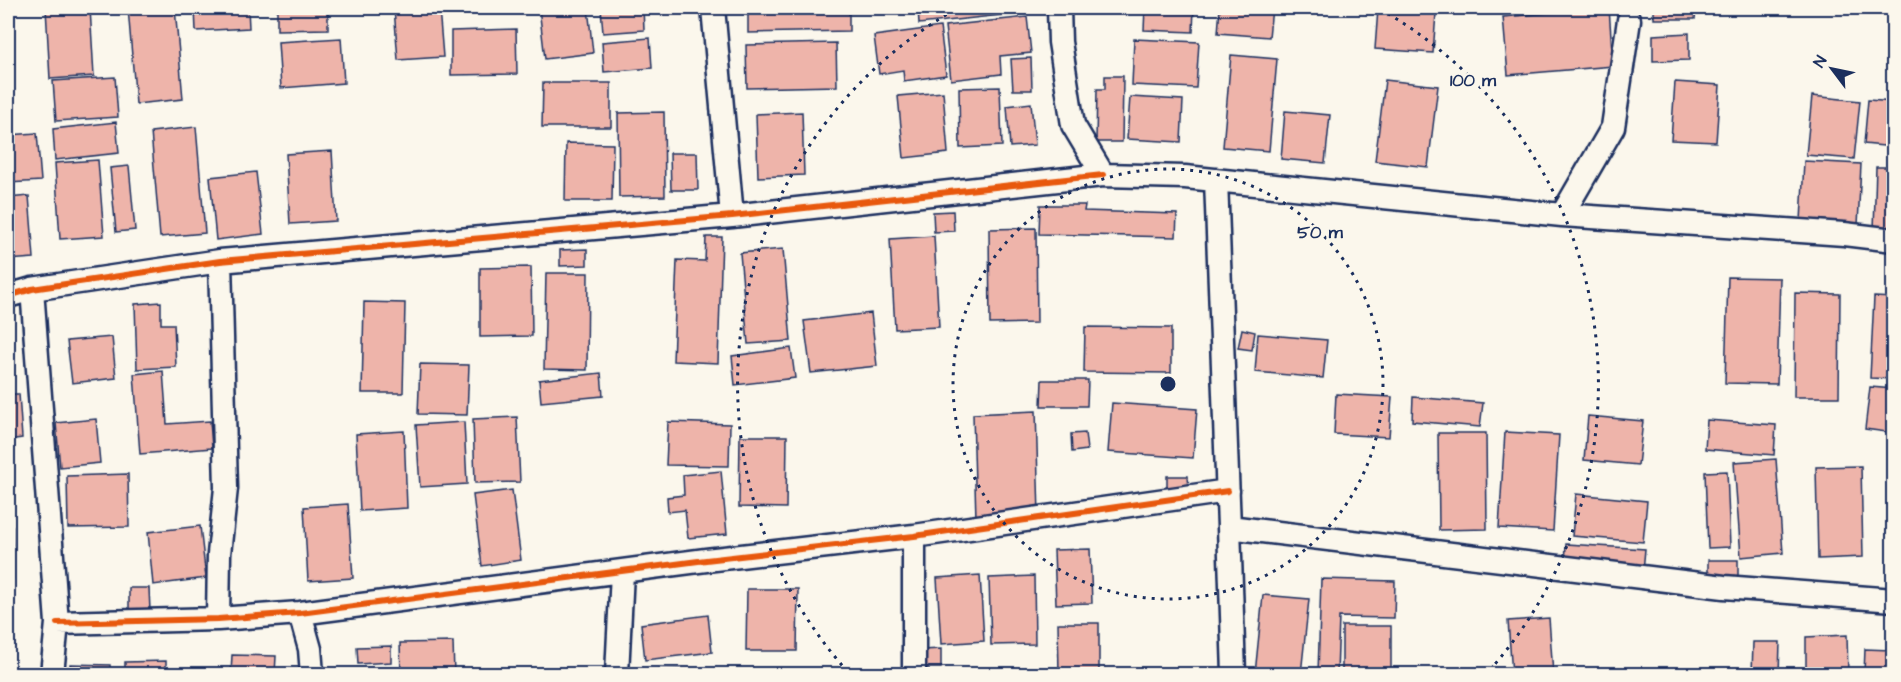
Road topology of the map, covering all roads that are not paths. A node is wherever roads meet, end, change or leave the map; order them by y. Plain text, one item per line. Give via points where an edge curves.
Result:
1 (713, 8) edge
2 (1059, 8) edge
3 (1629, 21) dead end
4 (1103, 175) junction
5 (1216, 180) junction
6 (1562, 215) junction
7 (732, 216) junction
8 (1893, 240) edge
9 (220, 261) junction
10 (32, 289) junction
11 (8, 296) edge
12 (1228, 491) junction
13 (1229, 527) junction
14 (914, 536) junction
15 (622, 572) junction
16 (1893, 600) edge
17 (300, 613) junction
18 (218, 619) junction
19 (57, 623) junction
20 (52, 675) edge
21 (312, 675) edge
22 (617, 675) edge
23 (914, 675) edge
24 (1234, 675) edge

1 - 7 street
2 - 4 street via 1060,42 1073,125
3 - 6 street via 1613,127
4 - 5 street
4 - 7 street
5 - 6 street
5 - 12 street
6 - 8 street
7 - 9 street
9 - 10 street
9 - 18 street via 226,488
10 - 11 street
10 - 19 street
12 - 13 street
12 - 14 street
13 - 16 street via 1724,587
13 - 24 street
14 - 15 street
14 - 23 street
15 - 17 street
15 - 22 street
17 - 18 street
17 - 21 street
18 - 19 street
19 - 20 street

